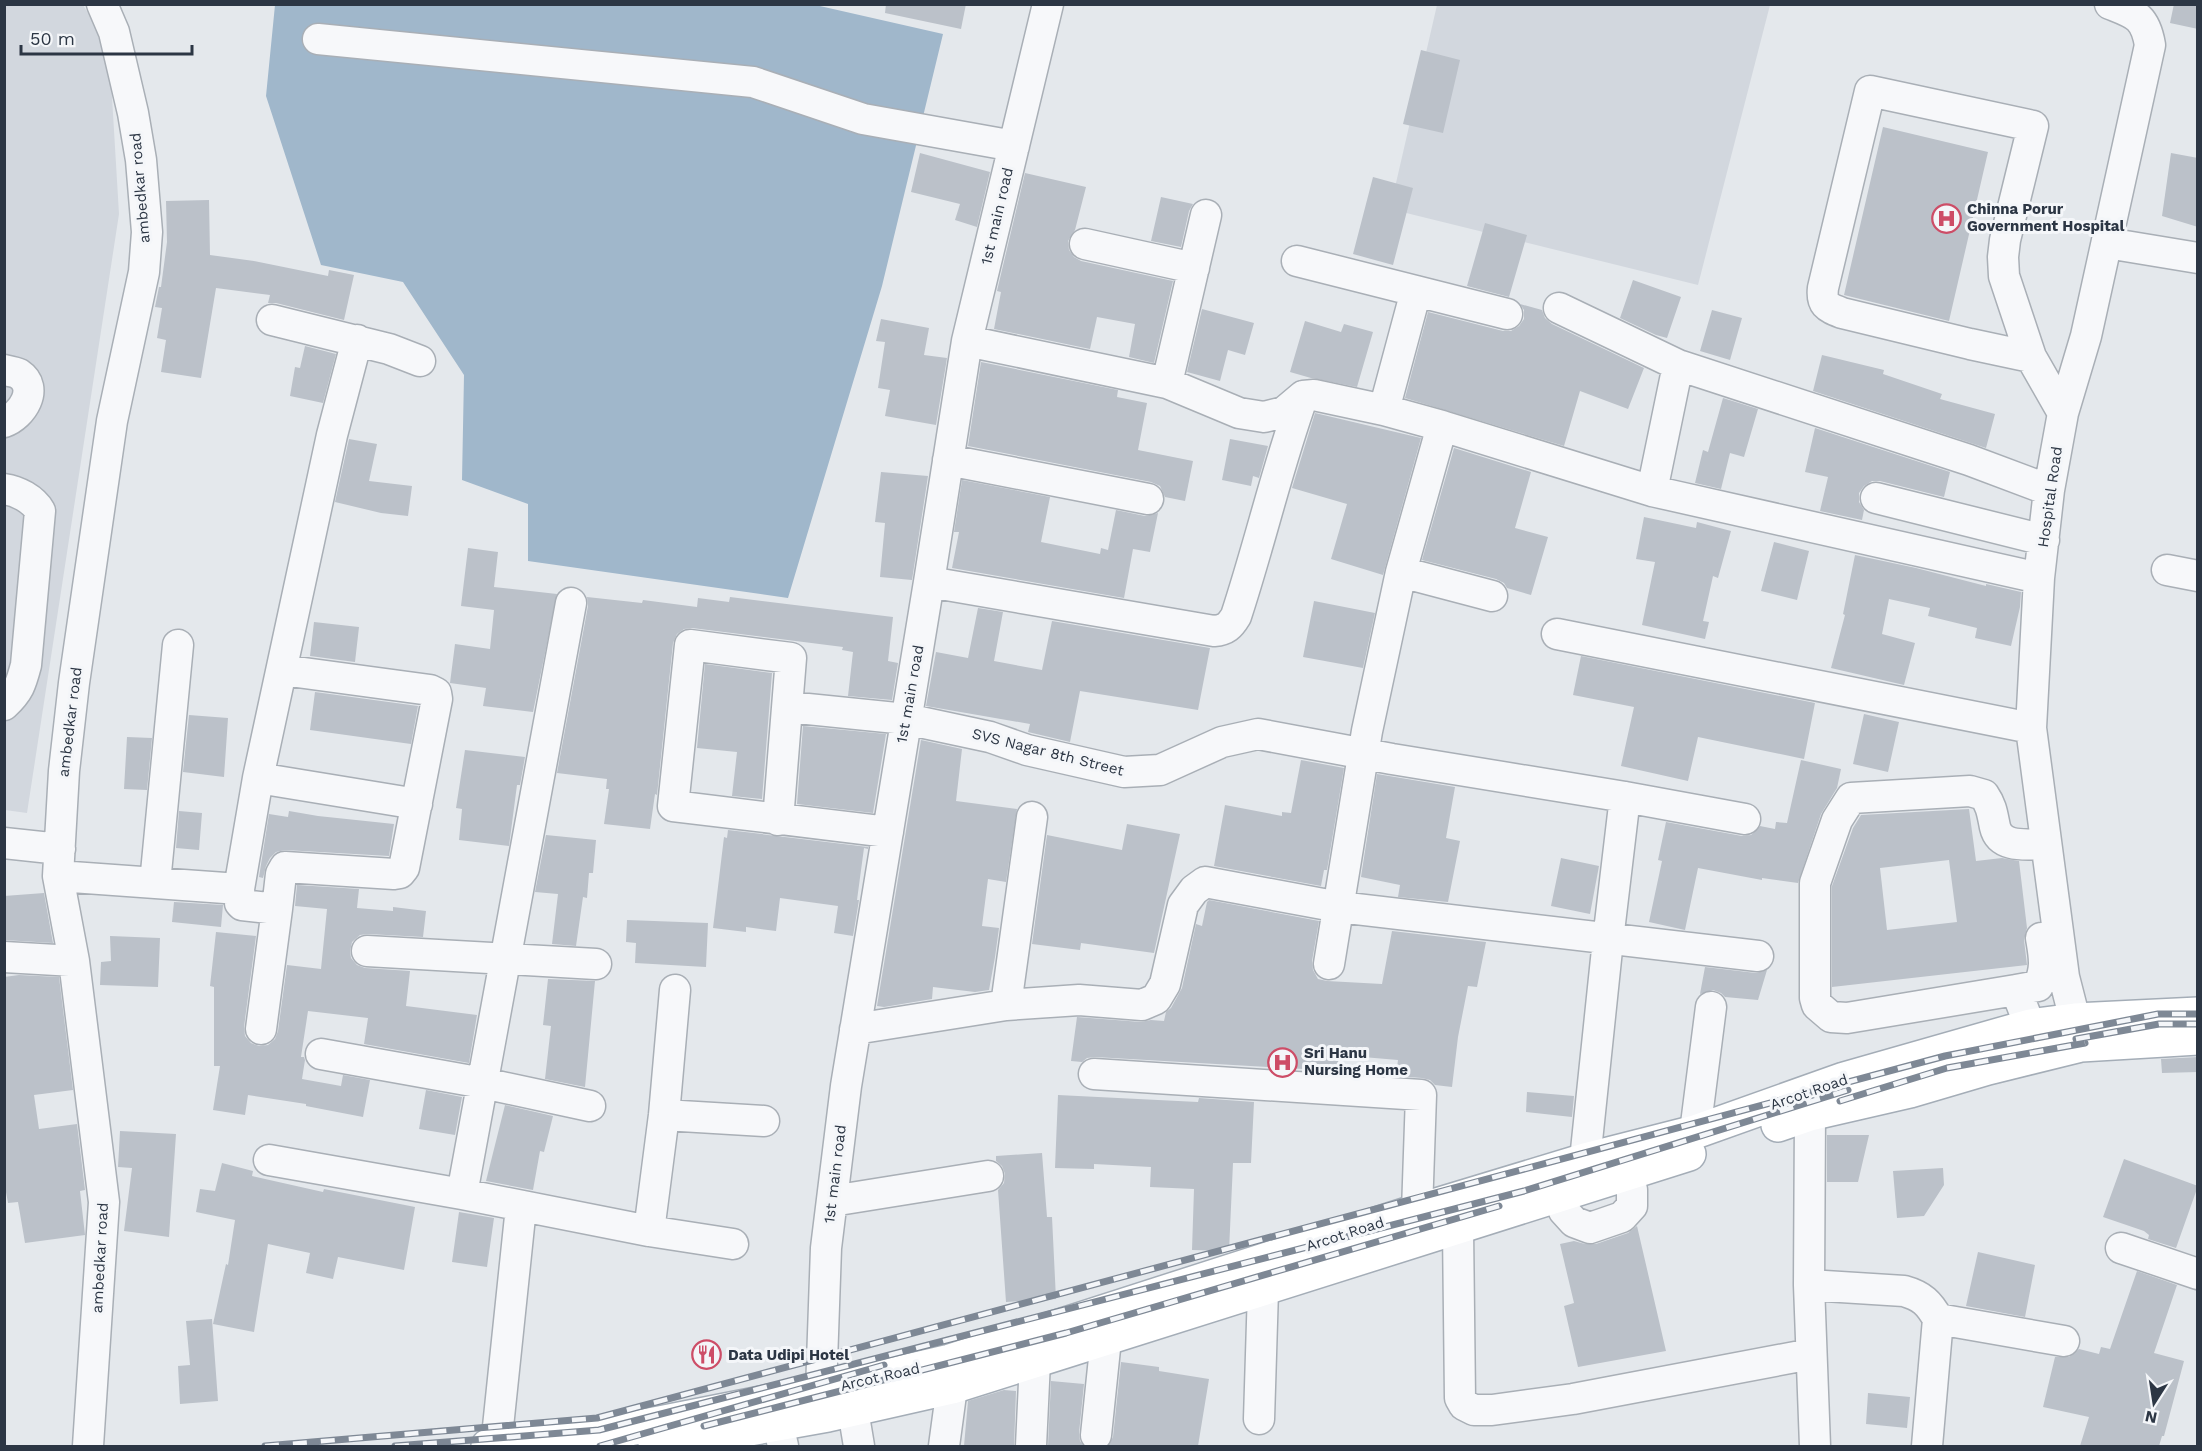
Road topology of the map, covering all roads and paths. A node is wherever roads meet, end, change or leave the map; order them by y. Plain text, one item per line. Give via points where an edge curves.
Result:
1 (102, 4) edge
2 (1048, 4) edge
3 (2109, 4) edge
4 (318, 39) dead end
5 (1014, 146) junction
6 (1206, 215) dead end
7 (1085, 243) dead end
8 (2107, 243) junction
9 (2198, 258) edge
10 (1297, 261) dead end
11 (1194, 268) junction
12 (1416, 291) junction
13 (1558, 308) dead end
14 (1507, 314) dead end
15 (272, 320) dead end
16 (357, 340) junction
17 (967, 341) junction
18 (2031, 357) junction
19 (420, 361) dead end
20 (1678, 365) junction
21 (4, 370) edge
22 (1167, 383) junction
23 (1303, 396) junction
24 (1384, 410) junction
25 (2063, 413) junction
26 (4, 422) edge
27 (1442, 426) junction
28 (948, 460) junction
29 (4, 489) edge
30 (2049, 490) junction
31 (1652, 491) junction
32 (1876, 498) dead end
33 (1148, 499) dead end
34 (2044, 540) junction
35 (2167, 570) dead end
36 (1401, 572) junction
37 (2198, 576) edge
38 (2039, 578) junction
39 (929, 582) junction
40 (1492, 596) dead end
41 (571, 603) dead end
42 (1557, 634) dead end
43 (178, 645) dead end
44 (282, 670) junction
45 (4, 705) edge
46 (788, 707) junction
47 (906, 719) junction
48 (2031, 728) junction
49 (1363, 754) junction
50 (258, 778) junction
51 (1625, 797) junction
52 (417, 804) junction
53 (1032, 818) dead end
54 (778, 819) junction
55 (1745, 819) dead end
56 (888, 832) junction
57 (4, 843) edge
58 (2034, 844) junction
59 (59, 862) junction
60 (155, 883) junction
61 (239, 888) junction
62 (1339, 907) junction
63 (277, 909) junction
64 (1608, 940) junction
65 (368, 951) dead end
66 (1758, 956) dead end
67 (4, 957) edge
68 (507, 960) junction
69 (74, 961) junction
70 (596, 964) dead end
71 (1329, 964) dead end
72 (675, 990) dead end
73 (2016, 990) junction
74 (1006, 1005) junction
75 (1712, 1007) dead end
76 (2198, 1014) edge
77 (2075, 1020) junction
78 (261, 1029) dead end
79 (855, 1029) junction
80 (2028, 1037) junction
81 (2198, 1038) edge
82 (321, 1054) dead end
83 (1094, 1074) dead end
84 (483, 1083) junction
85 (590, 1106) dead end
86 (1810, 1114) junction
87 (664, 1115) junction
88 (764, 1121) dead end
89 (1695, 1132) junction
90 (269, 1160) dead end
91 (1590, 1173) junction
92 (1628, 1174) junction
93 (988, 1176) dead end
94 (462, 1194) junction
95 (1558, 1197) junction
96 (832, 1201) junction
97 (521, 1207) junction
98 (1417, 1211) junction
99 (1458, 1229) junction
100 (649, 1231) junction
101 (733, 1244) dead end
102 (2121, 1248) dead end
103 (2198, 1275) edge
104 (1253, 1279) junction
105 (1809, 1285) junction
106 (1938, 1319) junction
107 (1106, 1339) junction
108 (2064, 1341) dead end
109 (1049, 1348) junction
110 (1811, 1354) junction
111 (951, 1374) junction
112 (821, 1391) junction
113 (853, 1410) junction
114 (1259, 1419) dead end
115 (780, 1435) edge
116 (1096, 1435) dead end
117 (738, 1439) edge
118 (88, 1446) edge
119 (488, 1446) edge
120 (496, 1446) edge
121 (652, 1446) edge
122 (859, 1446) edge
123 (944, 1446) edge
124 (1031, 1446) edge
125 (1815, 1446) edge
126 (1927, 1446) edge

1 - 59 street, ambedkar road via 114,32 133,112 147,232 144,272 112,421 74,683
2 - 5 street, 1st main road
3 - 8 street, Hospital Road via 2135,14 2148,29 2151,45
4 - 5 street via 753,82 863,119
5 - 17 street, 1st main road
6 - 11 street
7 - 11 street
8 - 9 street
8 - 25 street, Hospital Road
10 - 12 street
11 - 22 street
12 - 14 street
12 - 24 street
13 - 20 street
15 - 16 street
16 - 19 street
16 - 44 street via 332,435
17 - 22 street
17 - 28 street, 1st main road
18 - 18 street via 1842,313 1828,307 1822,298 1870,92 2032,126 2003,257 2004,276
18 - 25 street
20 - 30 street
20 - 31 street
21 - 26 street via 20,375 28,392 23,409
22 - 23 street via 1239,413 1264,417 1284,412
23 - 24 street
23 - 39 street via 1236,616 1223,630
24 - 27 street
25 - 30 street, Hospital Road
27 - 31 street
27 - 36 street
28 - 33 street
28 - 39 street, 1st main road
29 - 45 street via 26,496 40,511 26,665 21,685
30 - 34 street, Hospital Road
31 - 38 street
32 - 34 street
34 - 38 street, Hospital Road
35 - 37 street
36 - 40 street
36 - 49 street
38 - 48 street, Hospital Road
39 - 47 street, 1st main road
41 - 68 street
42 - 48 street
43 - 60 street
44 - 50 street
44 - 52 street via 436,693
46 - 47 street, SVS Nagar 8th Street
46 - 54 street
46 - 54 street via 791,658 690,645 674,806
47 - 49 street, SVS Nagar 8th Street via 1124,772 1160,770 1222,742 1258,734
47 - 56 street, 1st main road
48 - 58 street, Hospital Road
49 - 51 street, SVS Nagar 8th Street
49 - 62 street
50 - 52 street
50 - 61 street
51 - 55 street, SVS Nagar 8th Street
51 - 64 street
52 - 63 street via 400,873 285,867
53 - 74 street
54 - 56 street
56 - 79 street, 1st main road
57 - 59 street
58 - 73 street via 2046,967 2038,986
58 - 73 street via 2001,839 1995,830 1992,807 1984,795 1970,791 1851,798 1838,820 1815,883 1815,998 1831,1017 1847,1018
58 - 77 street, Hospital Road
59 - 60 street
59 - 69 street, ambedkar road
60 - 61 street
61 - 63 street via 242,905
62 - 64 street
62 - 71 street
62 - 74 street via 1205,882 1183,905 1165,984 1156,999 1142,1005 1079,1000
63 - 78 street
64 - 66 street
64 - 91 street
65 - 68 street
67 - 69 street
68 - 70 street
68 - 84 street
69 - 118 street, ambedkar road via 105,1202
72 - 87 street
73 - 80 street
74 - 79 street
75 - 89 street
76 - 77 main road, Arcot Road
77 - 80 main road, Arcot Road
79 - 96 street, 1st main road
80 - 81 main road, Arcot Road via 2081,1046
80 - 86 main road, Arcot Road via 1988,1068
80 - 89 main road, Arcot Road via 1844,1079
82 - 84 street
83 - 98 street via 1421,1095
84 - 85 street
84 - 94 street
86 - 92 main road, Arcot Road
86 - 105 street
87 - 88 street
87 - 100 street
89 - 91 main road, Arcot Road
90 - 94 street
91 - 92 main road, Arcot Road
91 - 95 main road, Arcot Road
91 - 98 main road, Arcot Road
92 - 95 street via 1632,1206 1622,1217 1590,1228 1574,1222
93 - 96 street
94 - 97 street
95 - 99 main road, Arcot Road
96 - 112 street, 1st main road via 826,1248
97 - 100 street
97 - 120 street
98 - 104 main road, Arcot Road via 1280,1255
99 - 104 main road, Arcot Road
99 - 110 street via 1460,1398 1464,1406 1474,1410 1573,1399
100 - 101 street
102 - 103 street
104 - 107 main road, Arcot Road
104 - 109 main road, Arcot Road
104 - 114 street
105 - 106 street via 1904,1291 1929,1304
105 - 110 street
106 - 108 street
106 - 126 street
107 - 109 main road, Arcot Road
107 - 116 street
109 - 111 main road, Arcot Road
109 - 124 street
110 - 125 street
111 - 112 main road, Arcot Road
111 - 113 main road, Arcot Road
111 - 123 street
112 - 120 main road, Arcot Road via 618,1431
113 - 115 main road, Arcot Road
113 - 122 street
115 - 117 main road, Arcot Road
117 - 121 main road, Arcot Road
119 - 120 main road, Arcot Road

